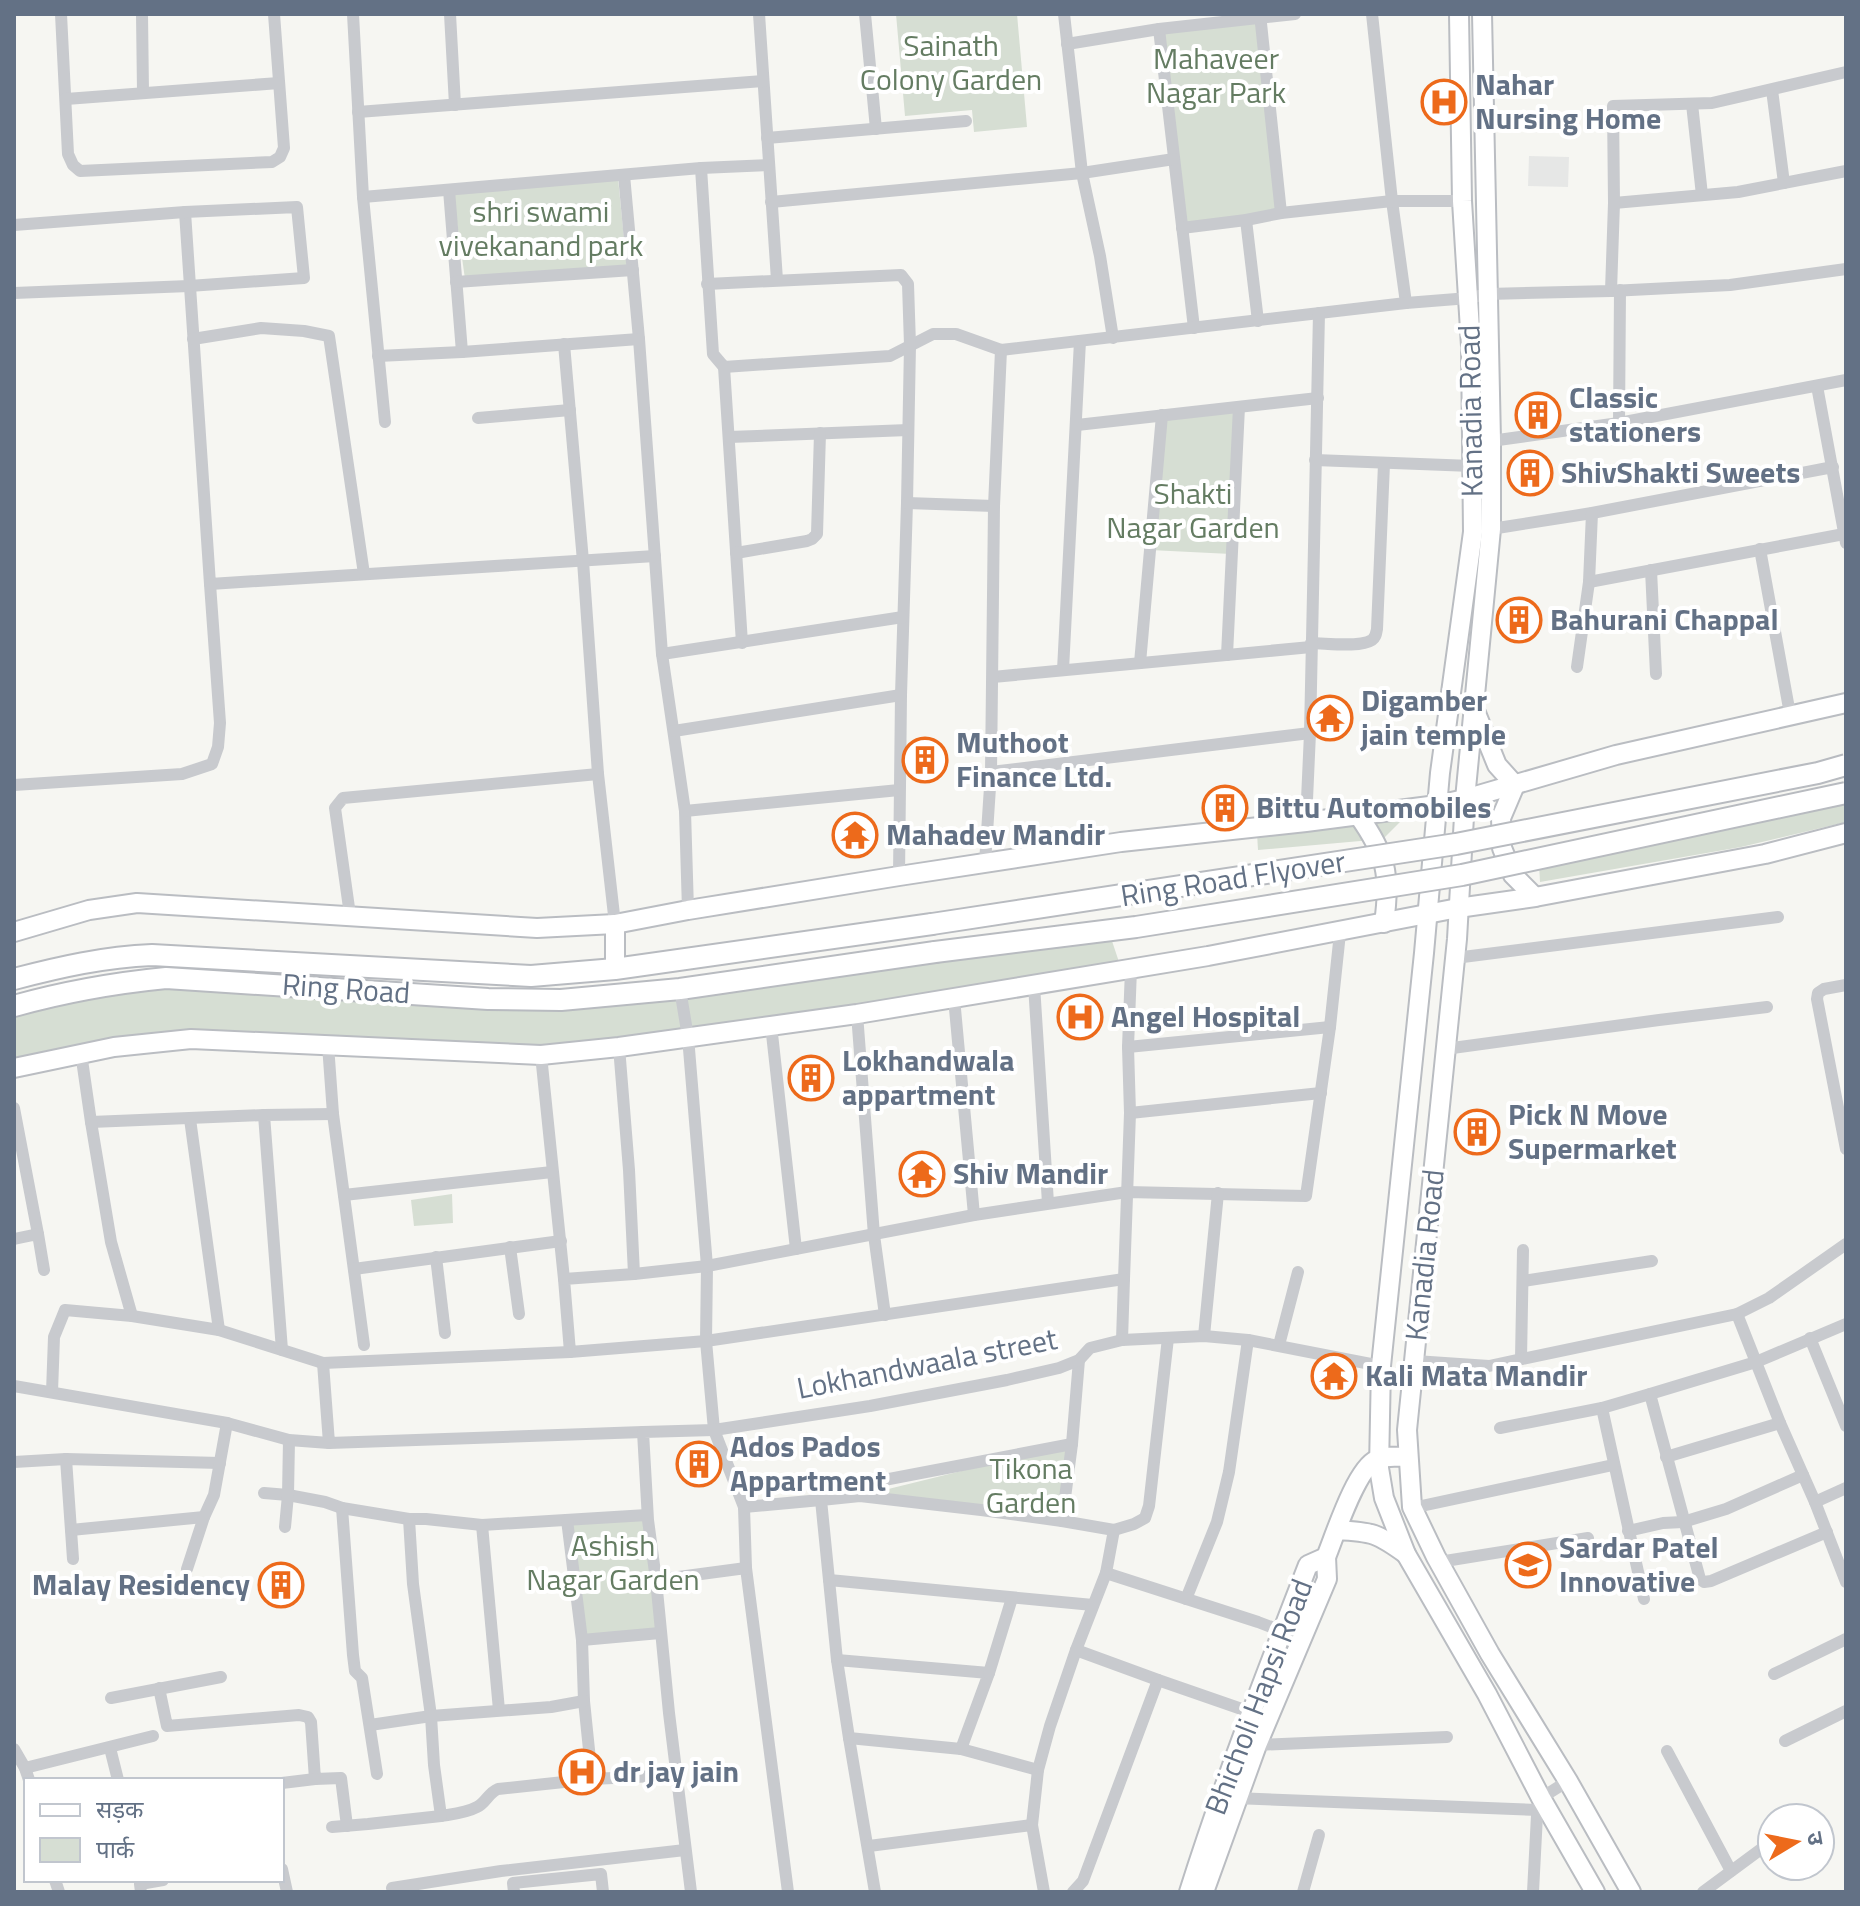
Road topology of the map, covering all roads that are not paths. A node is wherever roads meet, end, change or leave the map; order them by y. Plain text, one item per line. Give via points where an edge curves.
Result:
1 (61, 14) edge
2 (142, 14) edge
3 (274, 14) edge
4 (353, 14) edge
5 (465, 14) edge
6 (759, 14) edge
7 (865, 14) edge
8 (1064, 14) edge
9 (1295, 14) edge
10 (1372, 14) edge
11 (1459, 14) edge
12 (1482, 14) edge
13 (450, 15) edge
14 (1260, 16) edge
15 (1159, 29) junction
16 (1067, 44) junction
17 (1846, 72) edge
18 (763, 81) junction
19 (279, 83) junction
20 (1772, 90) junction
21 (143, 92) junction
22 (66, 99) junction
23 (1692, 104) junction
24 (455, 105) junction
25 (358, 112) junction
26 (966, 121) dead end
27 (876, 129) junction
28 (767, 138) junction
29 (1174, 159) junction
30 (769, 165) junction
31 (701, 168) junction
32 (1846, 171) edge
33 (1082, 173) junction
34 (624, 175) junction
35 (1784, 183) junction
36 (449, 190) junction
37 (1702, 195) junction
38 (363, 197) junction
39 (1392, 201) junction
40 (1462, 201) junction
41 (771, 202) junction
42 (1614, 203) junction
43 (185, 212) junction
44 (1281, 213) junction
45 (1246, 220) junction
46 (14, 225) edge
47 (1182, 228) junction
48 (1846, 269) edge
49 (633, 270) junction
50 (777, 280) junction
51 (456, 282) junction
52 (707, 284) junction
53 (189, 286) junction
54 (1616, 291) junction
55 (14, 293) edge
56 (1488, 294) junction
57 (1469, 298) junction
58 (1406, 303) junction
59 (1319, 313) junction
60 (1258, 321) junction
61 (1194, 328) junction
62 (1113, 338) junction
63 (193, 339) junction
64 (639, 339) junction
65 (1080, 341) junction
66 (564, 344) junction
67 (910, 345) junction
68 (1001, 350) junction
69 (462, 352) junction
70 (378, 356) junction
71 (724, 367) junction
72 (1846, 380) edge
73 (1817, 386) junction
74 (1318, 398) junction
75 (1239, 407) junction
76 (570, 410) junction
77 (1162, 415) junction
78 (478, 418) dead end
79 (385, 422) dead end
80 (1619, 423) junction
81 (1077, 425) junction
82 (908, 430) junction
83 (820, 433) junction
84 (729, 437) junction
85 (1491, 441) junction
86 (1315, 460) junction
87 (1384, 464) junction
88 (1472, 466) junction
89 (1833, 467) junction
90 (907, 503) junction
91 (994, 506) junction
92 (1592, 513) junction
93 (1491, 529) junction
94 (1845, 538) edge
95 (1760, 549) junction
96 (736, 553) junction
97 (655, 556) junction
98 (583, 561) junction
99 (1651, 570) junction
100 (364, 574) junction
101 (1589, 582) junction
102 (210, 584) junction
103 (903, 617) junction
104 (742, 643) junction
105 (1311, 645) junction
106 (662, 654) junction
107 (1227, 655) junction
108 (1140, 663) junction
109 (1577, 667) dead end
110 (1063, 670) junction
111 (1656, 674) dead end
112 (993, 677) junction
113 (901, 695) junction
114 (1846, 703) edge
115 (1473, 707) junction
116 (1790, 714) junction
117 (674, 731) junction
118 (1310, 733) junction
119 (1846, 765) edge
120 (991, 772) junction
121 (598, 774) junction
122 (14, 785) edge
123 (1515, 785) junction
124 (899, 790) junction
125 (1846, 793) edge
126 (1465, 799) junction
127 (1437, 805) junction
128 (685, 811) junction
129 (1358, 815) junction
130 (1306, 822) junction
131 (1846, 833) edge
132 (985, 863) junction
133 (899, 876) junction
134 (1535, 897) junction
135 (1458, 908) junction
136 (688, 910) junction
137 (350, 915) junction
138 (1427, 915) junction
139 (1778, 917) dead end
140 (1384, 923) junction
141 (615, 924) junction
142 (14, 932) edge
143 (1340, 933) junction
144 (1455, 958) junction
145 (615, 969) junction
146 (1131, 969) junction
147 (14, 979) edge
148 (1034, 985) junction
149 (1846, 985) edge
150 (680, 989) junction
151 (954, 998) junction
152 (14, 1006) edge
153 (1767, 1007) dead end
154 (857, 1014) junction
155 (771, 1025) junction
156 (1330, 1027) junction
157 (688, 1037) junction
158 (328, 1045) junction
159 (619, 1047) junction
160 (1128, 1047) junction
161 (1445, 1049) junction
162 (81, 1053) junction
163 (541, 1055) junction
164 (14, 1068) edge
165 (1321, 1093) junction
166 (14, 1108) edge
167 (1130, 1113) junction
168 (333, 1114) junction
169 (264, 1115) junction
170 (190, 1119) junction
171 (91, 1122) junction
172 (1846, 1149) edge
173 (18, 1150) edge
174 (552, 1172) junction
175 (1127, 1192) junction
176 (1218, 1193) junction
177 (344, 1195) junction
178 (1048, 1203) junction
179 (974, 1215) junction
180 (38, 1234) junction
181 (874, 1235) junction
182 (14, 1239) edge
183 (561, 1241) junction
184 (1846, 1244) edge
185 (510, 1247) junction
186 (796, 1249) junction
187 (1523, 1250) dead end
188 (436, 1257) junction
189 (1652, 1261) dead end
190 (707, 1266) junction
191 (354, 1269) junction
192 (44, 1270) dead end
193 (1298, 1272) dead end
194 (634, 1274) junction
195 (564, 1279) junction
196 (1124, 1279) junction
197 (1523, 1281) junction
198 (519, 1314) dead end
199 (1737, 1314) junction
200 (885, 1315) junction
201 (132, 1316) junction
202 (1846, 1324) edge
203 (219, 1330) junction
204 (445, 1333) dead end
205 (1204, 1336) junction
206 (1168, 1338) junction
207 (1810, 1338) junction
208 (1122, 1340) junction
209 (1248, 1340) junction
210 (706, 1341) junction
211 (364, 1345) dead end
212 (1279, 1345) junction
213 (282, 1350) junction
214 (570, 1352) junction
215 (1521, 1359) junction
216 (1079, 1360) junction
217 (1415, 1361) junction
218 (1756, 1362) junction
219 (323, 1363) junction
220 (1381, 1366) junction
221 (14, 1386) edge
222 (52, 1392) junction
223 (1650, 1394) junction
224 (1602, 1408) junction
225 (227, 1423) junction
226 (1780, 1423) junction
227 (1846, 1426) edge
228 (1500, 1428) dead end
229 (714, 1430) junction
230 (643, 1432) junction
231 (289, 1440) junction
232 (329, 1443) junction
233 (1072, 1444) junction
234 (1408, 1457) junction
235 (1666, 1457) junction
236 (1379, 1458) junction
237 (66, 1459) junction
238 (14, 1462) edge
239 (220, 1463) junction
240 (1613, 1465) junction
241 (1803, 1475) junction
242 (1846, 1488) edge
243 (264, 1493) dead end
244 (288, 1495) junction
245 (860, 1496) junction
246 (821, 1500) junction
247 (1815, 1502) junction
248 (744, 1507) junction
249 (342, 1508) junction
250 (1412, 1508) junction
251 (647, 1515) junction
252 (204, 1517) junction
253 (409, 1519) junction
254 (567, 1520) junction
255 (1062, 1521) junction
256 (1683, 1522) junction
257 (482, 1525) junction
258 (285, 1527) dead end
259 (71, 1530) junction
260 (1114, 1530) junction
261 (1337, 1530) junction
262 (1628, 1531) junction
263 (1827, 1532) junction
264 (1588, 1538) dead end
265 (1406, 1554) junction
266 (1326, 1557) junction
267 (73, 1559) dead end
268 (1439, 1562) junction
269 (1843, 1563) edge
270 (746, 1568) junction
271 (187, 1569) dead end
272 (1106, 1573) junction
273 (656, 1580) junction
274 (829, 1580) junction
275 (1846, 1582) edge
276 (1012, 1598) junction
277 (1186, 1599) junction
278 (1644, 1599) dead end
279 (1093, 1605) junction
280 (1283, 1632) junction
281 (660, 1633) junction
282 (1303, 1639) junction
283 (1846, 1639) edge
284 (582, 1640) junction
285 (1076, 1650) junction
286 (837, 1660) junction
287 (989, 1673) junction
288 (1774, 1674) dead end
289 (221, 1677) dead end
290 (1158, 1680) junction
291 (159, 1688) junction
292 (111, 1698) dead end
293 (584, 1701) junction
294 (499, 1710) junction
295 (1846, 1711) edge
296 (1260, 1715) junction
297 (431, 1716) junction
298 (370, 1725) junction
299 (153, 1736) dead end
300 (1447, 1737) dead end
301 (849, 1738) junction
302 (1785, 1741) dead end
303 (1257, 1745) junction
304 (110, 1748) junction
305 (14, 1749) edge
306 (961, 1749) junction
307 (1667, 1751) dead end
308 (1038, 1770) junction
309 (27, 1774) edge
310 (377, 1774) dead end
311 (676, 1775) junction
312 (118, 1778) edge
313 (315, 1779) junction
314 (592, 1779) junction
315 (1568, 1781) junction
316 (284, 1783) edge
317 (1229, 1798) junction
318 (1540, 1804) junction
319 (441, 1816) junction
320 (1032, 1825) junction
321 (347, 1826) junction
322 (332, 1827) dead end
323 (1319, 1835) dead end
324 (869, 1846) junction
325 (685, 1850) junction
326 (1756, 1853) edge
327 (1731, 1871) junction
328 (392, 1888) dead end
329 (1079, 1891) edge
330 (514, 1892) edge
331 (603, 1892) edge
332 (691, 1892) edge
333 (788, 1892) edge
334 (875, 1892) edge
335 (1044, 1892) edge
336 (1189, 1892) edge
337 (1204, 1892) edge
338 (1303, 1892) edge
339 (1533, 1892) edge
340 (1595, 1892) edge
341 (1631, 1892) edge
342 (1703, 1892) edge

1 - 22 street
2 - 21 street
3 - 19 street
4 - 25 street
5 - 13 street
6 - 18 street
7 - 27 street
8 - 16 street
9 - 14 street
10 - 39 street
11 - 40 street, Kanadia Road
12 - 56 street, Kanadia Road
13 - 24 street
14 - 15 street
14 - 44 street
15 - 16 street
15 - 29 street
16 - 33 street
17 - 20 street
18 - 24 street
18 - 28 street
19 - 21 street
19 - 22 street via 284,148 272,162 80,171 68,154
20 - 23 street
20 - 35 street
21 - 22 street
23 - 37 street
23 - 42 street via 1613,106
24 - 25 street
25 - 38 street
26 - 27 street
27 - 28 street
28 - 30 street
29 - 33 street
29 - 47 street
30 - 31 street
30 - 41 street
31 - 34 street
31 - 52 street
32 - 35 street
33 - 41 street
33 - 62 street
34 - 36 street
34 - 49 street
35 - 37 street
36 - 38 street
36 - 51 street
37 - 42 street
38 - 70 street
39 - 40 street
39 - 44 street
39 - 58 street
40 - 57 street, Kanadia Road
41 - 50 street
42 - 54 street
43 - 46 street
43 - 53 street
43 - 53 street via 297,207 304,278
44 - 45 street
45 - 47 street
45 - 60 street
47 - 61 street
48 - 54 street via 1730,285
49 - 51 street
49 - 64 street
50 - 52 street
50 - 67 street via 901,275 908,284
51 - 69 street
52 - 71 street via 713,354
53 - 55 street
53 - 63 street
54 - 56 street
54 - 80 street
56 - 57 street
56 - 85 street, Kanadia Road
57 - 58 street
57 - 88 street, Kanadia Road
58 - 59 street
59 - 60 street
59 - 74 street
60 - 61 street
61 - 62 street
62 - 65 street
63 - 100 street via 261,328 329,336
63 - 102 street
64 - 66 street
64 - 97 street
65 - 68 street
65 - 81 street
66 - 69 street
66 - 76 street
67 - 68 street via 933,334 956,334
67 - 71 street via 890,356
67 - 82 street
68 - 91 street
69 - 70 street
70 - 79 street
71 - 84 street
72 - 73 street
73 - 80 street
73 - 89 street
74 - 75 street
74 - 86 street
75 - 77 street
75 - 107 street
76 - 78 street
76 - 98 street
77 - 81 street
77 - 108 street
80 - 85 street
81 - 110 street
82 - 83 street
82 - 90 street
83 - 84 street
83 - 96 street via 817,534 807,541
84 - 96 street
85 - 93 street, Kanadia Road
86 - 87 street
86 - 105 street
87 - 88 street
87 - 105 street via 1375,638 1358,644
88 - 127 street, Kanadia Road via 1473,532
89 - 92 street
89 - 94 street
90 - 91 street
90 - 103 street
91 - 112 street
92 - 93 street
92 - 101 street
93 - 115 street, Kanadia Road
94 - 95 street
95 - 99 street
95 - 116 street
96 - 104 street
97 - 98 street
97 - 106 street
98 - 100 street
98 - 121 street
99 - 101 street
99 - 111 street
100 - 102 street
101 - 109 street
102 - 122 street via 220,723 212,764 182,774
103 - 104 street
103 - 113 street
104 - 106 street
105 - 107 street
105 - 118 street
106 - 117 street
107 - 108 street
108 - 110 street
110 - 112 street
112 - 120 street
113 - 117 street
113 - 124 street
114 - 116 street
115 - 123 street via 1491,753
115 - 126 street, Kanadia Road
116 - 123 street
117 - 128 street
118 - 120 street
118 - 130 street
119 - 145 main road, Ring Road Flyover, bridge via 1456,844
120 - 132 street
121 - 137 street via 343,798 335,808
121 - 141 street
123 - 126 street
123 - 134 street via 1501,818 1502,848 1513,875
124 - 128 street
124 - 133 street
125 - 150 main road, Ring Road Flyover, bridge via 1462,875 1136,927
126 - 127 street
126 - 135 street, Kanadia Road
127 - 129 street
127 - 138 street, Kanadia Road
128 - 136 street
129 - 130 street
129 - 140 street via 1387,869
130 - 132 street
131 - 134 street via 1765,854
132 - 133 street
133 - 136 street
134 - 135 street
135 - 138 street
135 - 144 street, Kanadia Road
136 - 141 street
137 - 141 street via 537,928
137 - 142 street via 137,903 89,910
138 - 140 street
138 - 220 street, Kanadia Road
139 - 144 street
140 - 143 street
141 - 145 street
143 - 146 street
143 - 156 street
144 - 161 street, Kanadia Road
145 - 147 main road, Ring Road via 531,976 152,955 118,956
146 - 148 street
146 - 160 street
148 - 151 street
148 - 178 street
149 - 172 street via 1824,989 1817,999
150 - 152 main road, Ring Road via 561,1000 488,999 166,978 119,982
150 - 157 street
151 - 154 street
151 - 179 street
153 - 161 street
154 - 155 street
154 - 181 street
155 - 157 street
155 - 186 street
156 - 160 street
156 - 165 street
157 - 159 street
157 - 190 street
158 - 162 street via 191,1039
158 - 163 street
158 - 168 street
159 - 163 street
159 - 194 street
160 - 167 street
161 - 217 street, Kanadia Road
162 - 164 street
162 - 171 street
163 - 174 street
165 - 167 street
165 - 176 street via 1306,1196
166 - 173 street
167 - 175 street
168 - 169 street
168 - 177 street
169 - 170 street
169 - 213 street
170 - 171 street
170 - 203 street
171 - 201 street via 111,1242
173 - 180 street
174 - 177 street
174 - 183 street
175 - 176 street
175 - 178 street
175 - 196 street
176 - 205 street
177 - 191 street
178 - 179 street
179 - 181 street
180 - 182 street
180 - 192 street
181 - 186 street
181 - 200 street
183 - 185 street
183 - 195 street
184 - 199 street
185 - 188 street
185 - 198 street
186 - 190 street
187 - 197 street
188 - 191 street
188 - 204 street
189 - 197 street
190 - 194 street
190 - 210 street
191 - 211 street
193 - 212 street
194 - 195 street
195 - 214 street
196 - 200 street
196 - 208 street
197 - 215 street
199 - 215 street
199 - 218 street
200 - 210 street
201 - 203 street
201 - 222 street via 65,1310 54,1337
202 - 207 street
203 - 213 street
205 - 206 street, Lokhandwaala street
205 - 209 street, Lokhandwaala street
206 - 208 street, Lokhandwaala street
206 - 260 street via 1149,1506 1145,1518
207 - 218 street
207 - 227 street
208 - 216 street, Lokhandwaala street via 1090,1348
209 - 212 street, Lokhandwaala street
209 - 277 street via 1229,1472 1217,1522
210 - 214 street
210 - 229 street
212 - 220 street, Lokhandwaala street
213 - 219 street
214 - 219 street
215 - 217 street via 1489,1366
216 - 229 street, Lokhandwaala street via 1007,1380
216 - 233 street
217 - 234 street, Kanadia Road
218 - 223 street
218 - 226 street
219 - 232 street
220 - 236 street, Kanadia Road
221 - 222 street, Lokhandwaala street
222 - 225 street, Lokhandwaala street
223 - 224 street
223 - 235 street
224 - 228 street
224 - 240 street
225 - 231 street, Lokhandwaala street
225 - 239 street
226 - 235 street
226 - 241 street
229 - 230 street, Lokhandwaala street
229 - 248 street
230 - 232 street, Lokhandwaala street
230 - 251 street
231 - 232 street, Lokhandwaala street
231 - 244 street
233 - 245 street via 884,1480
233 - 255 street
234 - 236 street
234 - 250 street, Kanadia Road
235 - 256 street
236 - 261 street, Bhicholi Hapsi Road via 1359,1475
236 - 265 street, Kanadia Road via 1384,1498
237 - 238 street
237 - 239 street
237 - 259 street
239 - 252 street
240 - 250 street
240 - 262 street
241 - 247 street
241 - 256 street
242 - 247 street
243 - 244 street
244 - 249 street
244 - 258 street
245 - 246 street
245 - 255 street
246 - 248 street
246 - 274 street
247 - 263 street
248 - 270 street
249 - 253 street
249 - 298 street via 355,1671 362,1678
250 - 268 street, Kanadia Road
251 - 254 street
251 - 273 street
252 - 259 street
252 - 271 street
253 - 257 street
253 - 297 street
254 - 257 street
254 - 284 street
255 - 260 street
256 - 262 street
256 - 263 street via 1704,1582
257 - 294 street
259 - 267 street
260 - 272 street
261 - 265 street via 1380,1536
261 - 266 street, Bhicholi Hapsi Road
262 - 278 street
263 - 269 street
264 - 268 street
265 - 318 street, Kanadia Road via 1487,1694
266 - 280 street, Bhicholi Hapsi Road via 1308,1565
266 - 282 street via 1327,1579
268 - 315 street, Kanadia Road
269 - 275 street
270 - 273 street
270 - 333 street
272 - 277 street
272 - 279 street
273 - 281 street
274 - 276 street
274 - 286 street
276 - 279 street
276 - 287 street
277 - 280 street
279 - 285 street
280 - 282 street
280 - 296 street, Bhicholi Hapsi Road
281 - 284 street
281 - 311 street
282 - 296 street
283 - 288 street
284 - 293 street
285 - 290 street
285 - 308 street
286 - 287 street
286 - 301 street
287 - 306 street
289 - 291 street
290 - 296 street
290 - 329 street
291 - 292 street
291 - 313 street via 167,1726 308,1717
293 - 294 street
293 - 314 street
294 - 297 street
295 - 302 street
296 - 303 street
296 - 317 street, Bhicholi Hapsi Road
297 - 298 street
297 - 319 street
298 - 310 street
299 - 304 street
300 - 303 street
301 - 306 street
301 - 324 street
303 - 317 street
304 - 309 street
304 - 312 street
305 - 309 street
306 - 308 street
307 - 327 street
308 - 320 street
311 - 314 street
311 - 325 street
313 - 316 street
313 - 321 street via 341,1778
314 - 319 street via 498,1789 480,1806
315 - 318 street
315 - 341 street, Kanadia Road
317 - 318 street
317 - 336 street, Bhicholi Hapsi Road
317 - 337 street
318 - 339 street
318 - 340 street, Kanadia Road
319 - 321 street
320 - 324 street
320 - 335 street
321 - 322 street
323 - 338 street
324 - 334 street
325 - 328 street
325 - 332 street
326 - 327 street
327 - 342 street
330 - 331 street via 513,1883 601,1874

